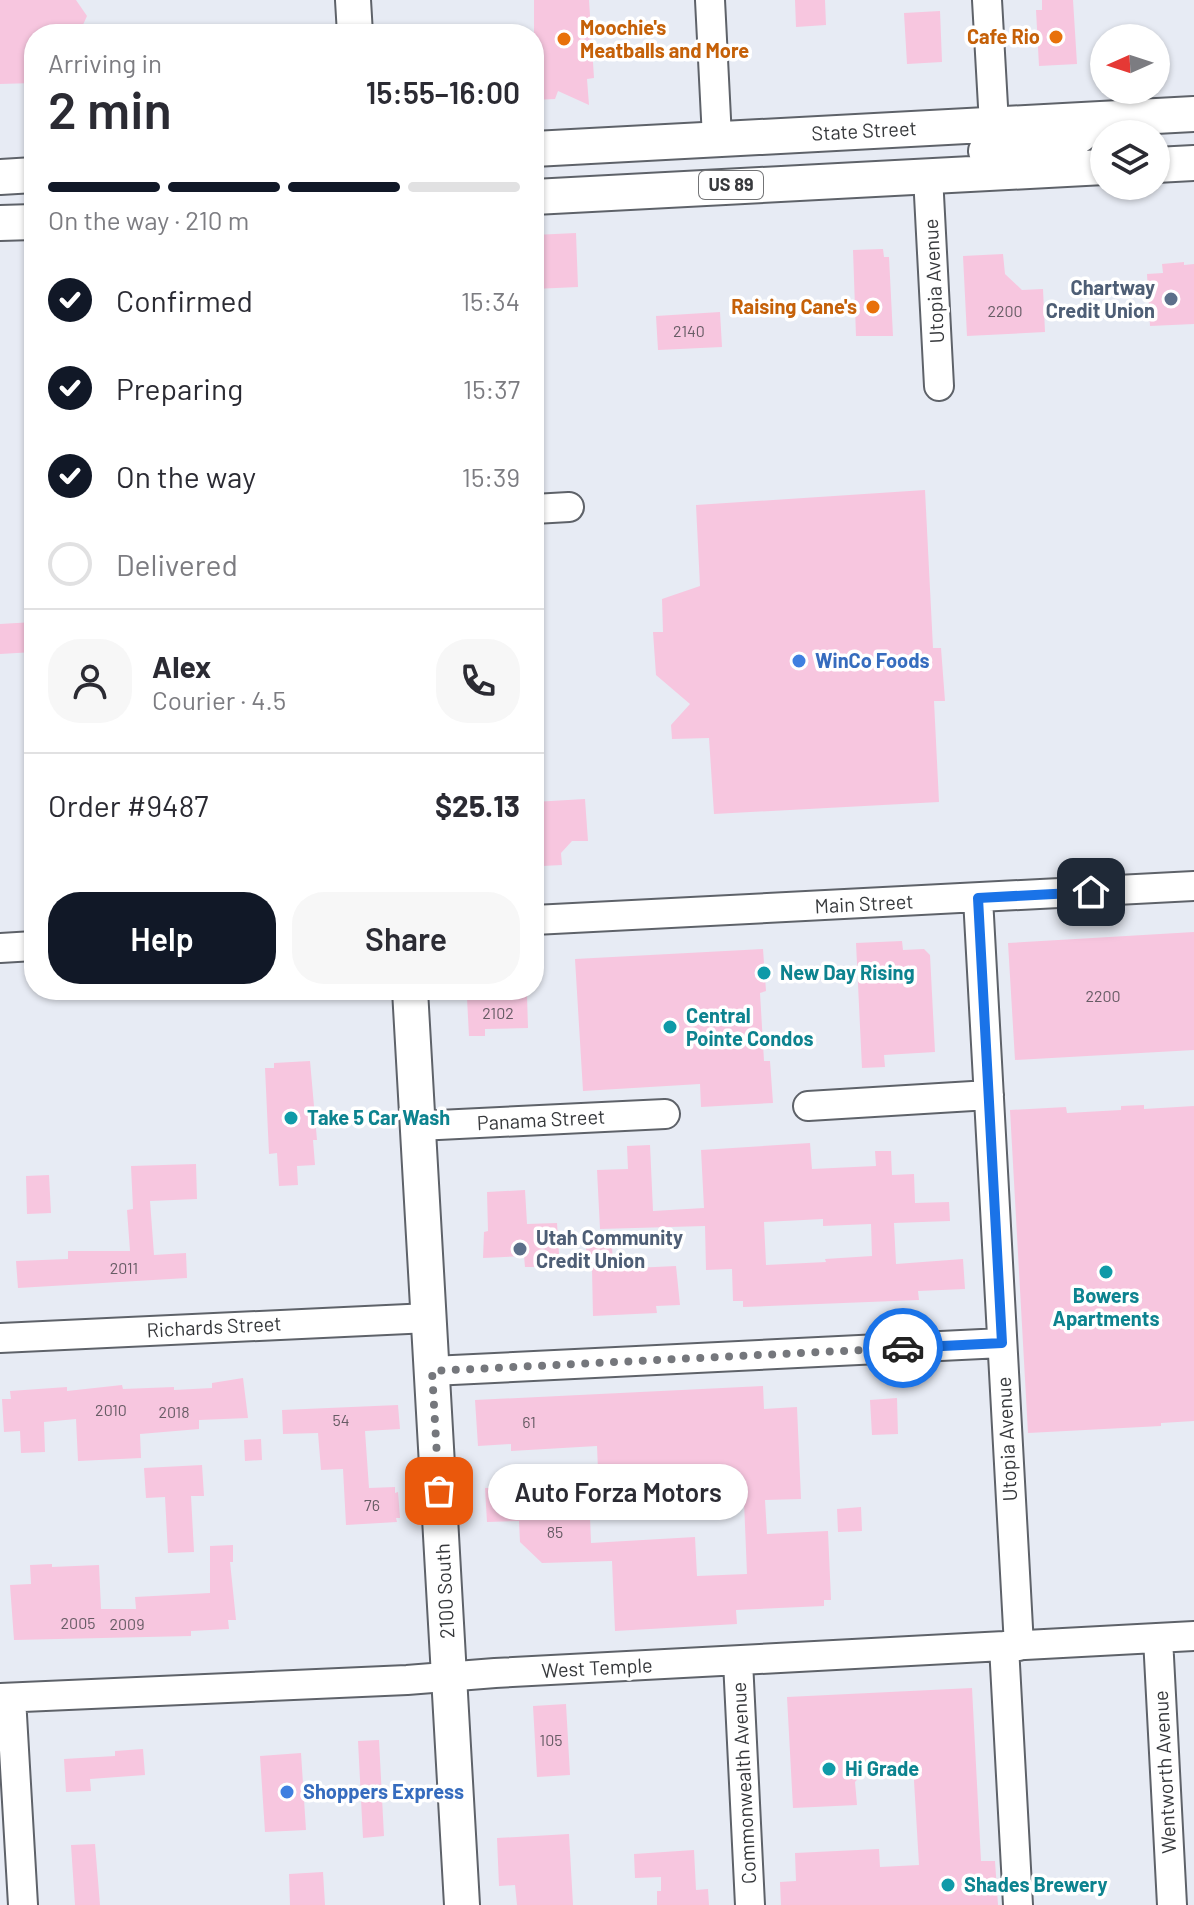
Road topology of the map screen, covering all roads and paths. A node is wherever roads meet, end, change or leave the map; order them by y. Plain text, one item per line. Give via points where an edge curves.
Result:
1 (353, 0) edge
2 (710, 0) edge
3 (987, 0) edge
4 (354, 24) edge
5 (1194, 114) edge
6 (1092, 119) junction
7 (994, 124) junction
8 (717, 138) junction
9 (544, 148) edge
10 (1194, 163) edge
11 (1170, 164) edge
12 (1090, 168) edge
13 (24, 176) edge
14 (928, 176) junction
15 (0, 177) edge
16 (544, 196) edge
17 (24, 222) edge
18 (0, 223) edge
19 (939, 386) dead end
20 (569, 507) dead end
21 (544, 508) edge
22 (1194, 886) edge
23 (978, 898) junction
24 (544, 920) edge
25 (24, 947) edge
26 (0, 948) edge
27 (411, 1000) edge
28 (989, 1095) junction
29 (808, 1106) dead end
30 (665, 1114) dead end
31 (418, 1126) junction
32 (429, 1318) junction
33 (0, 1338) edge
34 (1002, 1343) junction
35 (432, 1371) junction
36 (1194, 1636) edge
37 (1158, 1638) junction
38 (1012, 1646) junction
39 (738, 1661) junction
40 (450, 1677) junction
41 (6, 1698) edge
42 (23, 1905) edge
43 (462, 1905) edge
44 (750, 1905) edge
45 (1018, 1905) edge
46 (1172, 1905) edge

1 - 4 main road
2 - 8 street
3 - 7 street
5 - 6 main road, State Street
6 - 7 main road, State Street
6 - 14 main road via 1078,139 1055,145 946,154
7 - 8 main road, State Street
8 - 9 main road, State Street
10 - 11 main road
12 - 14 main road, US 89
13 - 15 main road
14 - 16 main road, US 89
14 - 19 street, Utopia Avenue
17 - 18 main road
20 - 21 street
22 - 23 street, Main Street
23 - 24 street, Main Street
23 - 28 street, Utopia Avenue
25 - 26 street
27 - 31 main road, 2100 South
28 - 29 street
28 - 34 street, Utopia Avenue
30 - 31 street, Panama Street
31 - 32 main road, 2100 South
32 - 33 street, Richards Street
32 - 35 main road, 2100 South
34 - 35 street
34 - 38 street, Utopia Avenue
35 - 40 main road, 2100 South
36 - 37 street, West Temple
37 - 38 street, West Temple
37 - 46 street, Wentworth Avenue
38 - 39 street, West Temple
38 - 45 street, Utopia Avenue
39 - 40 street, West Temple
39 - 44 street, Commonwealth Avenue
40 - 41 street, West Temple
40 - 43 main road, 2100 South
41 - 42 street

